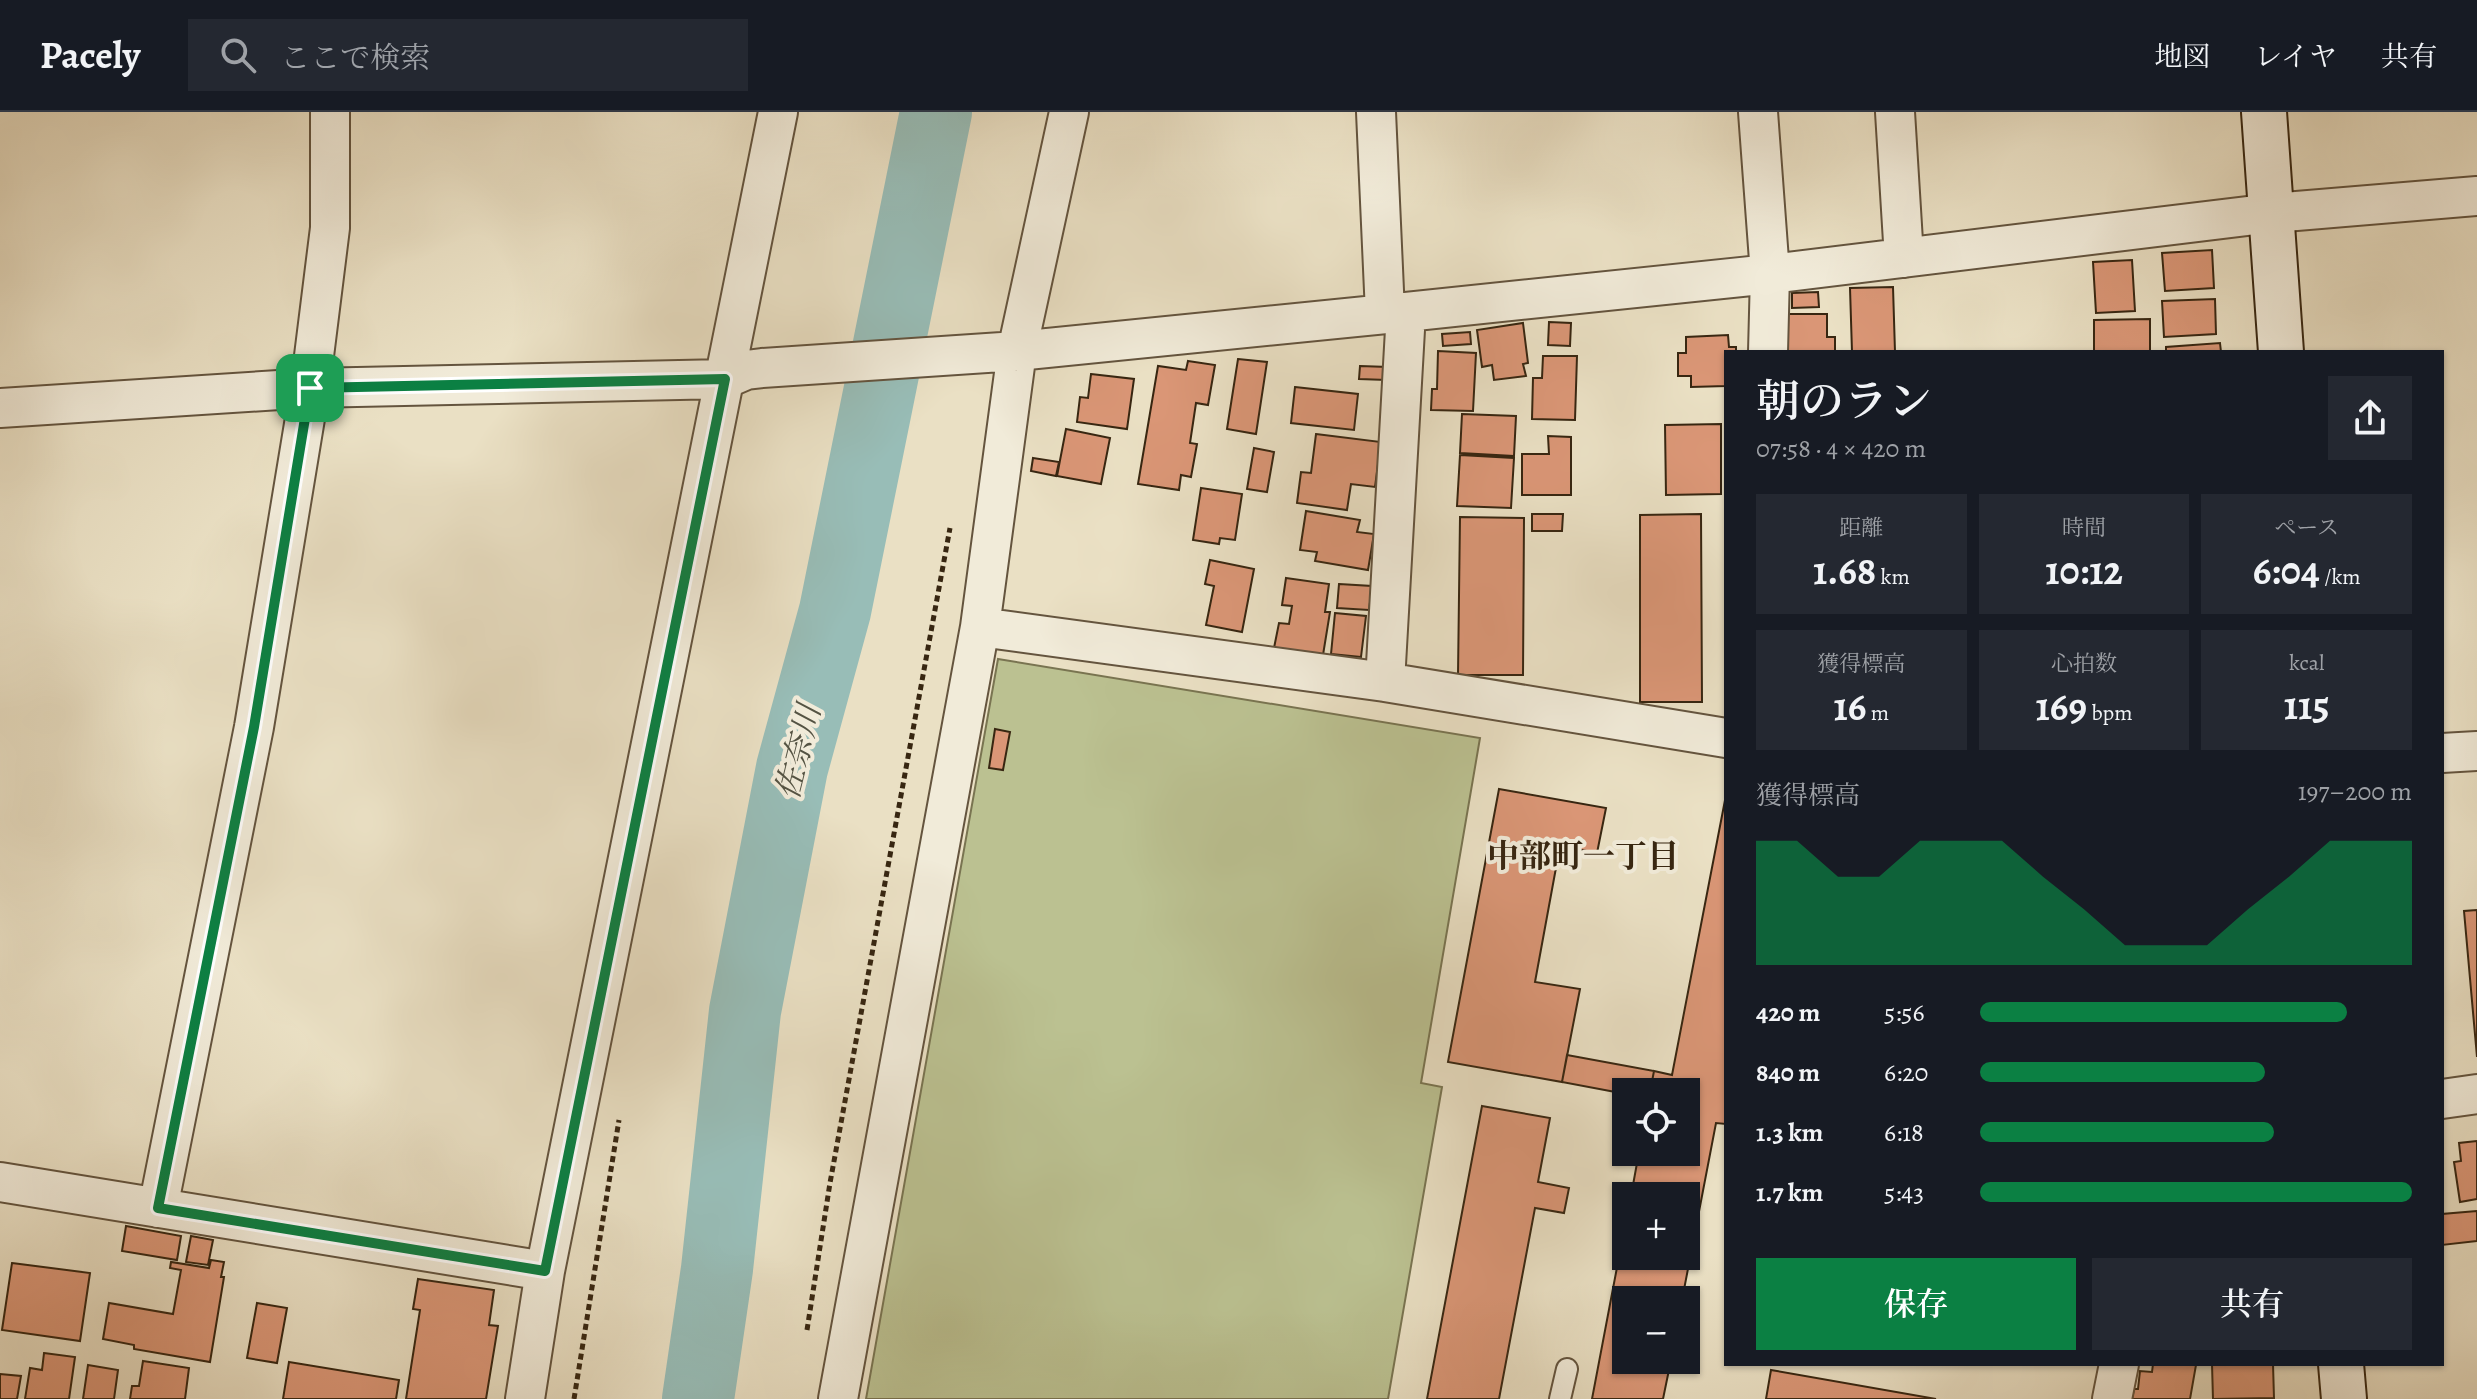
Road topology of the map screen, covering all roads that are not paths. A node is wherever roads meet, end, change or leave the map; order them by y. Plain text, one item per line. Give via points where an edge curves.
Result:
1 (330, 112) edge
2 (778, 112) edge
3 (1069, 112) edge
4 (1376, 112) edge
5 (1758, 112) edge
6 (1895, 112) edge
7 (2264, 112) edge
8 (2477, 196) edge
9 (2272, 213) junction
10 (1904, 258) junction
11 (1770, 274) junction
12 (1395, 312) junction
13 (1768, 350) edge
14 (2281, 350) edge
15 (1003, 352) junction
16 (725, 379) junction
17 (310, 388) junction
18 (0, 408) edge
19 (980, 627) junction
20 (1385, 682) junction
21 (1724, 738) edge
22 (2477, 751) edge
23 (2444, 753) edge
24 (2477, 1094) edge
25 (2444, 1099) edge
26 (0, 1182) edge
27 (158, 1208) junction
28 (545, 1271) junction
29 (2119, 1366) edge
30 (2341, 1366) edge
31 (1567, 1369) dead end
32 (525, 1399) edge
33 (838, 1399) edge
34 (1560, 1399) edge
35 (2112, 1399) edge
36 (2344, 1399) edge

1 - 17 street via 330,228
2 - 16 street
3 - 15 street
4 - 12 street
5 - 11 street
6 - 10 street
7 - 9 street
8 - 9 street
9 - 10 street
9 - 14 street
10 - 11 street
11 - 12 street
11 - 13 street
12 - 15 street
12 - 20 street
15 - 16 street via 762,368
15 - 19 street
16 - 17 street
16 - 28 street
17 - 18 street
17 - 27 street via 254,727
19 - 20 street
19 - 33 street
20 - 21 street
22 - 23 street
24 - 25 street
26 - 27 street
27 - 28 street
28 - 32 street
29 - 35 street
30 - 36 street
31 - 34 lane

